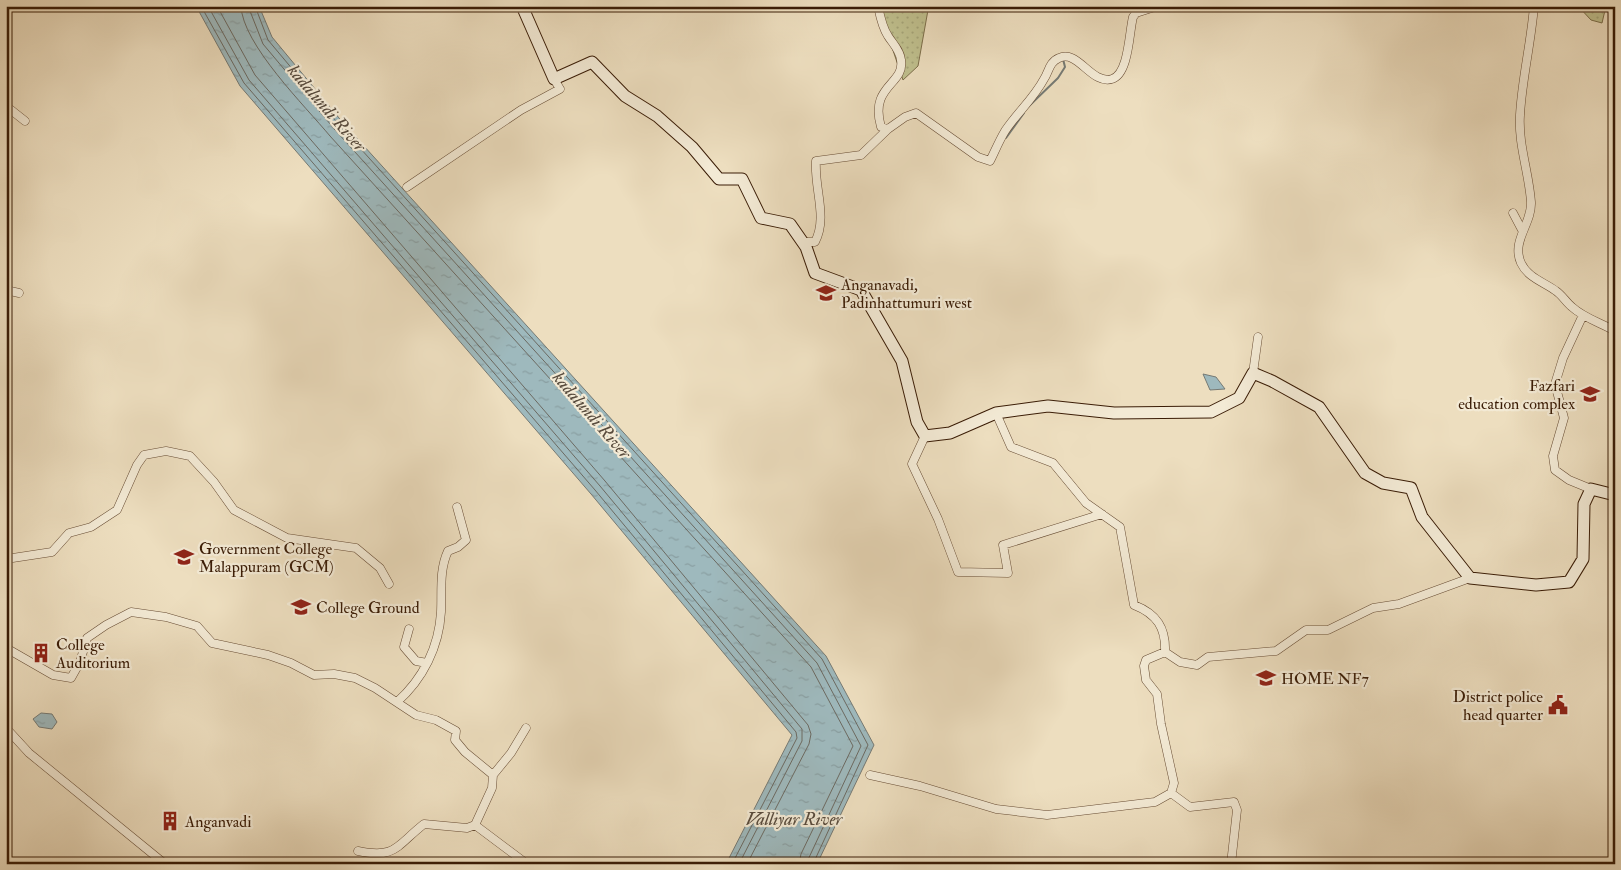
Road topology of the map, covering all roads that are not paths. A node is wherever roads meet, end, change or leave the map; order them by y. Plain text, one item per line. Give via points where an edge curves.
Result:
1 (522, 6) edge
2 (878, 6) edge
3 (1158, 6) edge
4 (1534, 6) edge
5 (554, 79) junction
6 (6, 106) edge
7 (25, 121) dead end
8 (888, 129) junction
9 (407, 187) dead end
10 (1513, 214) dead end
11 (1522, 230) junction
12 (803, 242) junction
13 (6, 290) edge
14 (20, 293) dead end
15 (1583, 315) junction
16 (1615, 331) edge
17 (1258, 337) dead end
18 (1253, 373) junction
19 (996, 413) junction
20 (925, 436) junction
21 (1591, 489) junction
22 (1615, 495) edge
23 (457, 508) dead end
24 (1102, 514) junction
25 (6, 560) edge
26 (1470, 578) junction
27 (389, 584) dead end
28 (409, 629) dead end
29 (6, 648) edge
30 (1165, 652) junction
31 (426, 663) junction
32 (397, 702) junction
33 (6, 728) edge
34 (526, 728) dead end
35 (493, 775) junction
36 (870, 775) dead end
37 (1171, 793) junction
38 (475, 825) junction
39 (358, 851) dead end
40 (165, 864) edge
41 (527, 864) edge
42 (1231, 864) edge

1 - 5 main road
2 - 8 street via 882,24 902,61 896,78 886,86 880,98 881,127
3 - 8 street via 1133,17 1122,69 1114,79 1107,80 1093,74 1071,57 1056,60 1006,131 990,161 978,157 916,113
4 - 11 street via 1520,117 1531,202 1530,214
5 - 9 street via 560,90 521,110
5 - 12 main road via 592,62 625,96 657,116 692,147 719,179 742,179 762,218 790,224
6 - 7 street
8 - 12 street via 861,155 816,161 815,179 822,229 815,242
10 - 11 street
11 - 15 street via 1517,251 1528,274 1557,291
12 - 20 main road via 815,273 861,290 902,361 917,422
13 - 14 street
15 - 16 street
15 - 21 street via 1555,384 1564,418 1552,456 1555,470
17 - 18 street
18 - 19 main road via 1239,398 1211,412 1114,414 1048,406
18 - 26 main road via 1319,407 1365,473 1383,484 1411,488 1422,517
19 - 20 main road via 950,433
19 - 24 street via 1012,447 1053,463 1086,503
20 - 24 street via 912,464 958,572 1008,573 1003,545
21 - 22 main road
21 - 26 main road via 1584,504 1583,559 1569,582 1536,585
23 - 31 street via 466,540 448,551 444,561 440,628 436,647
24 - 30 street via 1120,527 1134,605 1148,610 1160,622 1166,638
25 - 27 street via 52,552 69,533 91,527 117,510 144,455 166,450 190,456 234,510 252,521 287,538 356,548 380,568
26 - 30 street via 1399,604 1373,608 1328,630 1306,630 1276,651 1208,657 1197,666 1180,662
28 - 31 street via 404,647 416,661
29 - 32 street via 53,675 71,678 87,638 132,612 197,626 212,643 268,655 314,676 334,674 355,678
30 - 37 street via 1146,660 1144,666 1146,680 1157,694 1174,783
31 - 32 street via 412,688
32 - 35 street via 416,715 436,720 456,731 455,740
33 - 40 street via 29,753
34 - 35 street
35 - 38 street via 492,788
36 - 37 street via 996,809 1047,814 1155,802
37 - 42 street via 1190,807 1234,802 1237,810
38 - 39 street via 467,828 424,824 388,854
38 - 41 street

